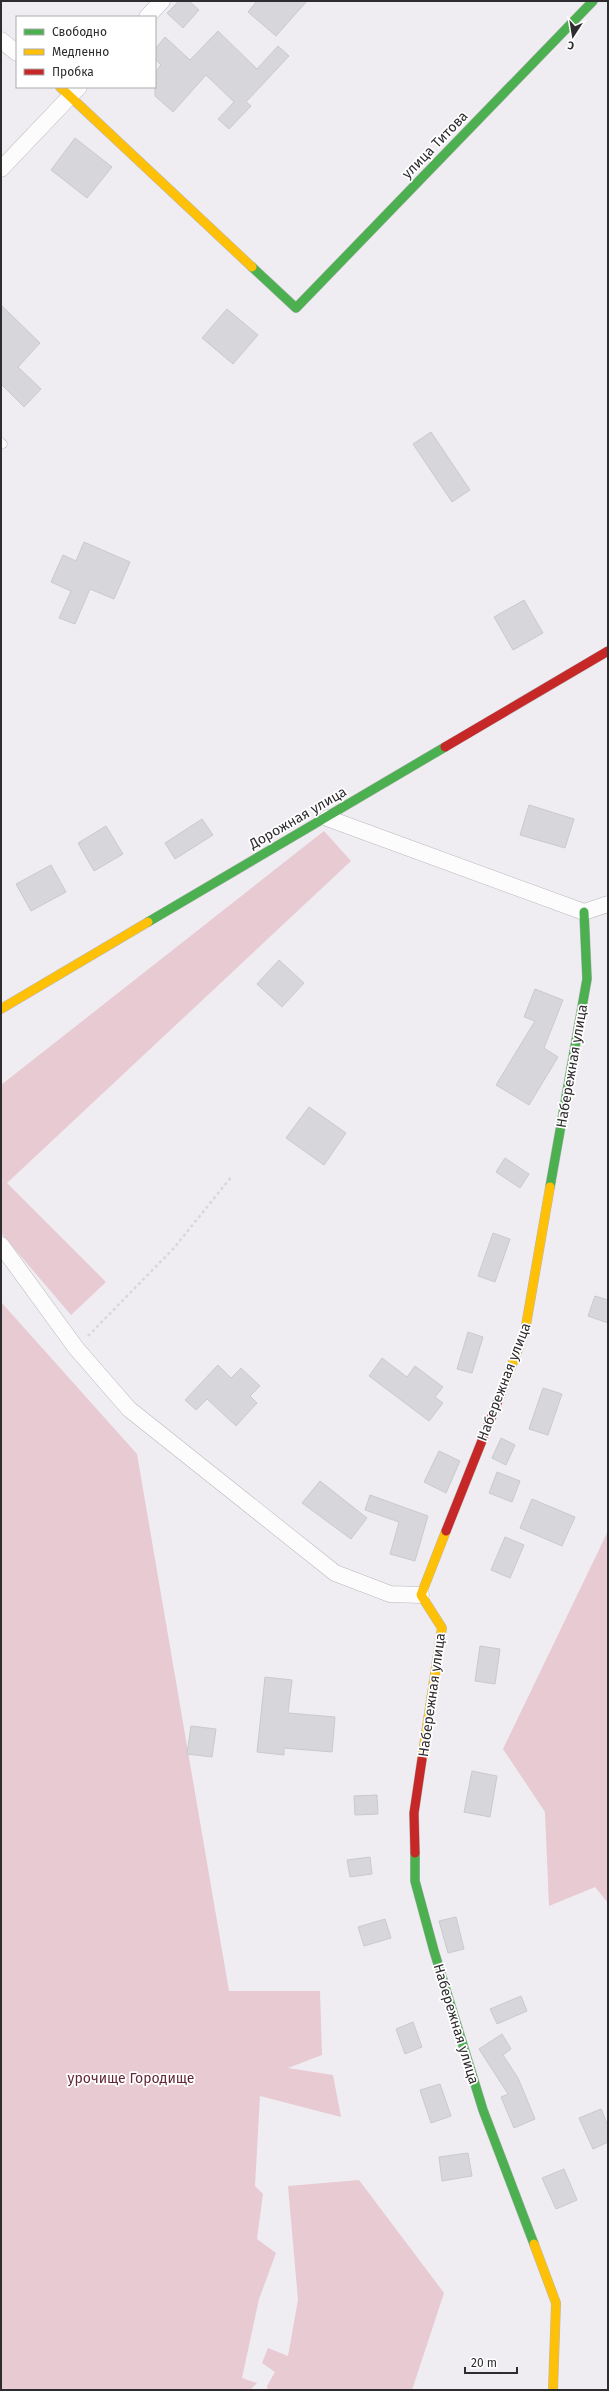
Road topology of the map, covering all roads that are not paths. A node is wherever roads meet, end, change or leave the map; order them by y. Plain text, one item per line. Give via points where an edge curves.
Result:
1 (162, 1) edge
2 (593, 1) edge
3 (148, 16) edge
4 (1, 40) edge
5 (16, 52) edge
6 (70, 90) edge
7 (1, 169) edge
8 (608, 651) edge
9 (327, 818) junction
10 (608, 904) edge
11 (584, 912) junction
12 (1, 1009) edge
13 (1, 1245) edge
14 (421, 1595) junction
15 (553, 2390) edge

1 - 3 street
2 - 6 street, улица Титова via 296,308
4 - 5 street
6 - 7 street
8 - 9 street, Дорожная улица
9 - 11 street
9 - 12 street, Дорожная улица
10 - 11 street
11 - 14 street, Набережная улица via 587,979 526,1332
13 - 14 street via 76,1348 128,1408 335,1573 390,1594
14 - 15 street, Набережная улица via 442,1628 414,1813 415,1881 483,2110 556,2303

